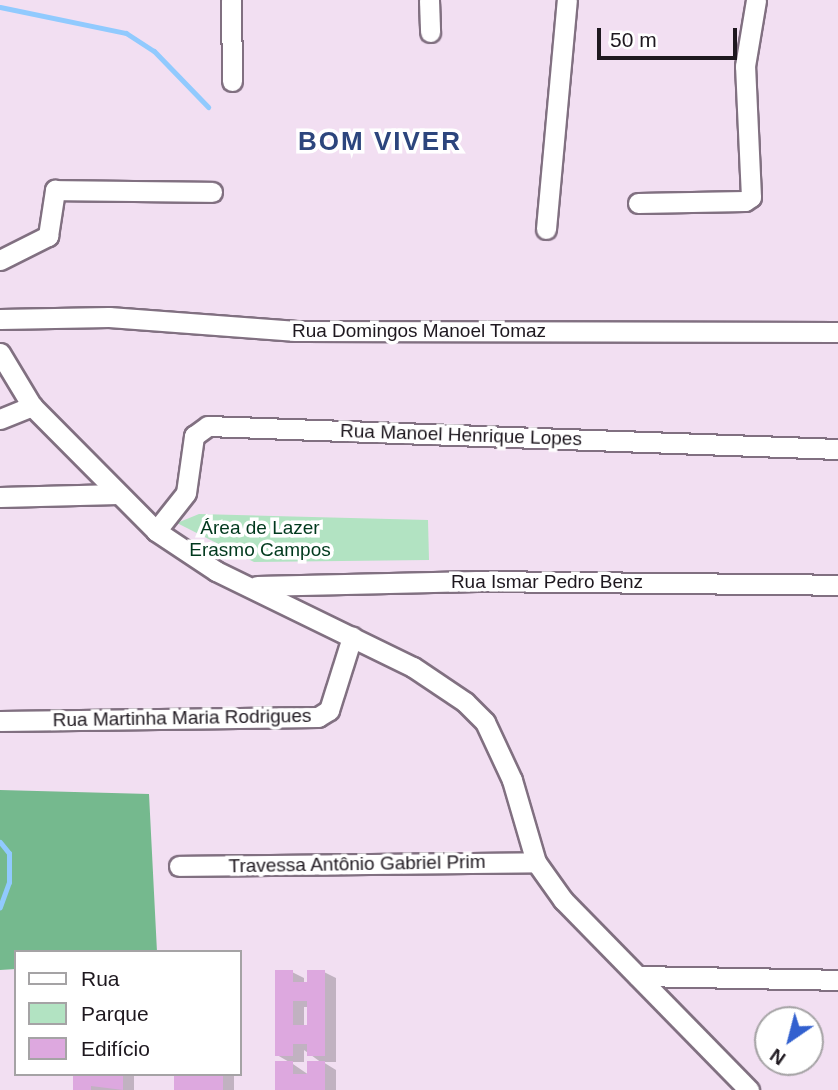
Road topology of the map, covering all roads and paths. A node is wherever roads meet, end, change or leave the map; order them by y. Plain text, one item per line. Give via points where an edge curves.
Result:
1 (231, 0) edge
2 (429, 0) edge
3 (567, 0) edge
4 (756, 0) edge
5 (430, 32) dead end
6 (232, 81) dead end
7 (212, 192) dead end
8 (638, 204) dead end
9 (545, 229) dead end
10 (0, 260) edge
11 (0, 319) edge
12 (838, 332) edge
13 (0, 353) edge
14 (32, 406) junction
15 (0, 419) edge
16 (838, 449) edge
17 (118, 494) junction
18 (0, 497) edge
19 (156, 531) junction
20 (838, 585) edge
21 (256, 586) junction
22 (352, 637) junction
23 (0, 721) edge
24 (536, 862) junction
25 (179, 866) dead end
26 (638, 976) junction
27 (838, 980) edge
28 (749, 1090) edge

1 - 6 street
2 - 5 street
3 - 9 street
4 - 8 street via 745,66 754,191 745,201
7 - 10 street via 55,190 48,236
11 - 12 street, Rua Domingos Manoel Tomaz via 109,317 285,331
13 - 14 street
14 - 15 street
14 - 17 street
16 - 19 street, Rua Manoel Henrique Lopes via 208,426 194,436 186,493
17 - 18 street
17 - 19 street
19 - 21 street via 216,571
20 - 21 street, Rua Ismar Pedro Benz via 477,581
21 - 22 street
22 - 23 street, Rua Martinha Maria Rodrigues via 329,710 318,717
22 - 24 street via 414,667 465,702 485,722 512,780
24 - 25 street, Travessa Antônio Gabriel Prim
24 - 26 street via 563,900
26 - 27 street
26 - 28 street

